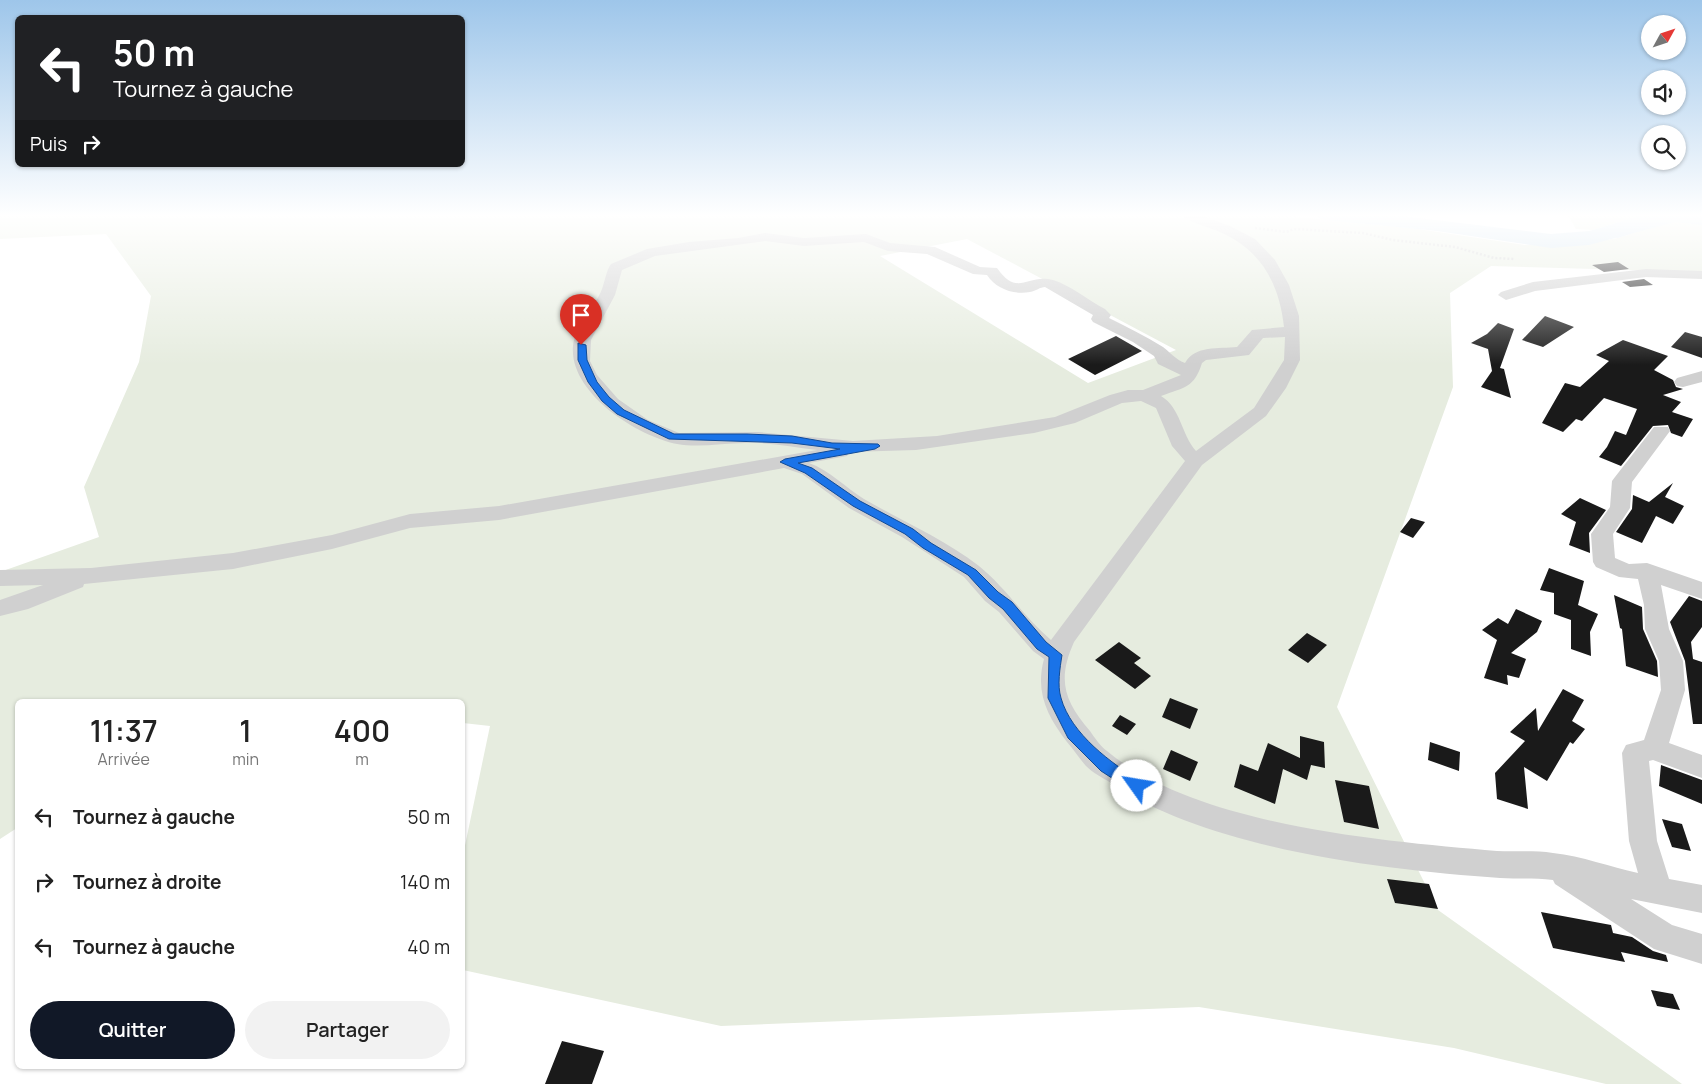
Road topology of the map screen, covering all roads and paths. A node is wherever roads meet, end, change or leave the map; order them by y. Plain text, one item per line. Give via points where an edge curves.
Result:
1 (622, 265) edge
2 (964, 265) edge
3 (1271, 265) edge
4 (1702, 275) edge
5 (1506, 295) dead end
6 (1293, 332) junction
7 (1191, 373) junction
8 (1702, 376) edge
9 (1683, 382) dead end
10 (1144, 396) junction
11 (1661, 431) dead end
12 (875, 446) junction
13 (1195, 461) junction
14 (785, 462) junction
15 (1647, 571) junction
16 (91, 576) junction
17 (0, 578) edge
18 (1702, 591) edge
19 (0, 608) edge
20 (1056, 655) junction
21 (1654, 749) junction
22 (1702, 767) edge
23 (1553, 866) junction
24 (1658, 892) junction
25 (1702, 899) edge
26 (1702, 949) edge

1 - 12 street via 616,267 610,287 581,345 582,360 593,382 621,412 673,437 756,438 832,446
2 - 7 street via 978,271 992,271 996,281 1004,284 1026,288 1045,282 1099,312 1102,315 1099,319 1139,339 1162,354 1164,360
3 - 6 street via 1281,285
4 - 5 street via 1646,273 1533,287
6 - 7 street via 1258,333 1243,351 1197,358
6 - 13 street via 1292,360 1262,410
7 - 10 street via 1185,381
8 - 9 street
10 - 12 street via 1121,397 1068,419 1018,430
10 - 13 street via 1164,405 1181,446
11 - 15 street via 1622,481 1620,508 1602,534 1604,562 1627,572
12 - 14 street
13 - 20 street via 1064,638
14 - 16 street via 499,513 410,521 332,542 233,561
14 - 20 street via 809,470 856,503 972,572 1041,646
15 - 18 street
15 - 21 street via 1657,629 1671,661 1673,690
16 - 17 street
16 - 19 street
20 - 23 street via 1054,698 1073,734 1106,767 1153,796 1251,829 1361,849 1496,864
21 - 22 street
21 - 24 street via 1635,753 1643,841
23 - 24 street
23 - 26 street via 1666,938
24 - 25 street

